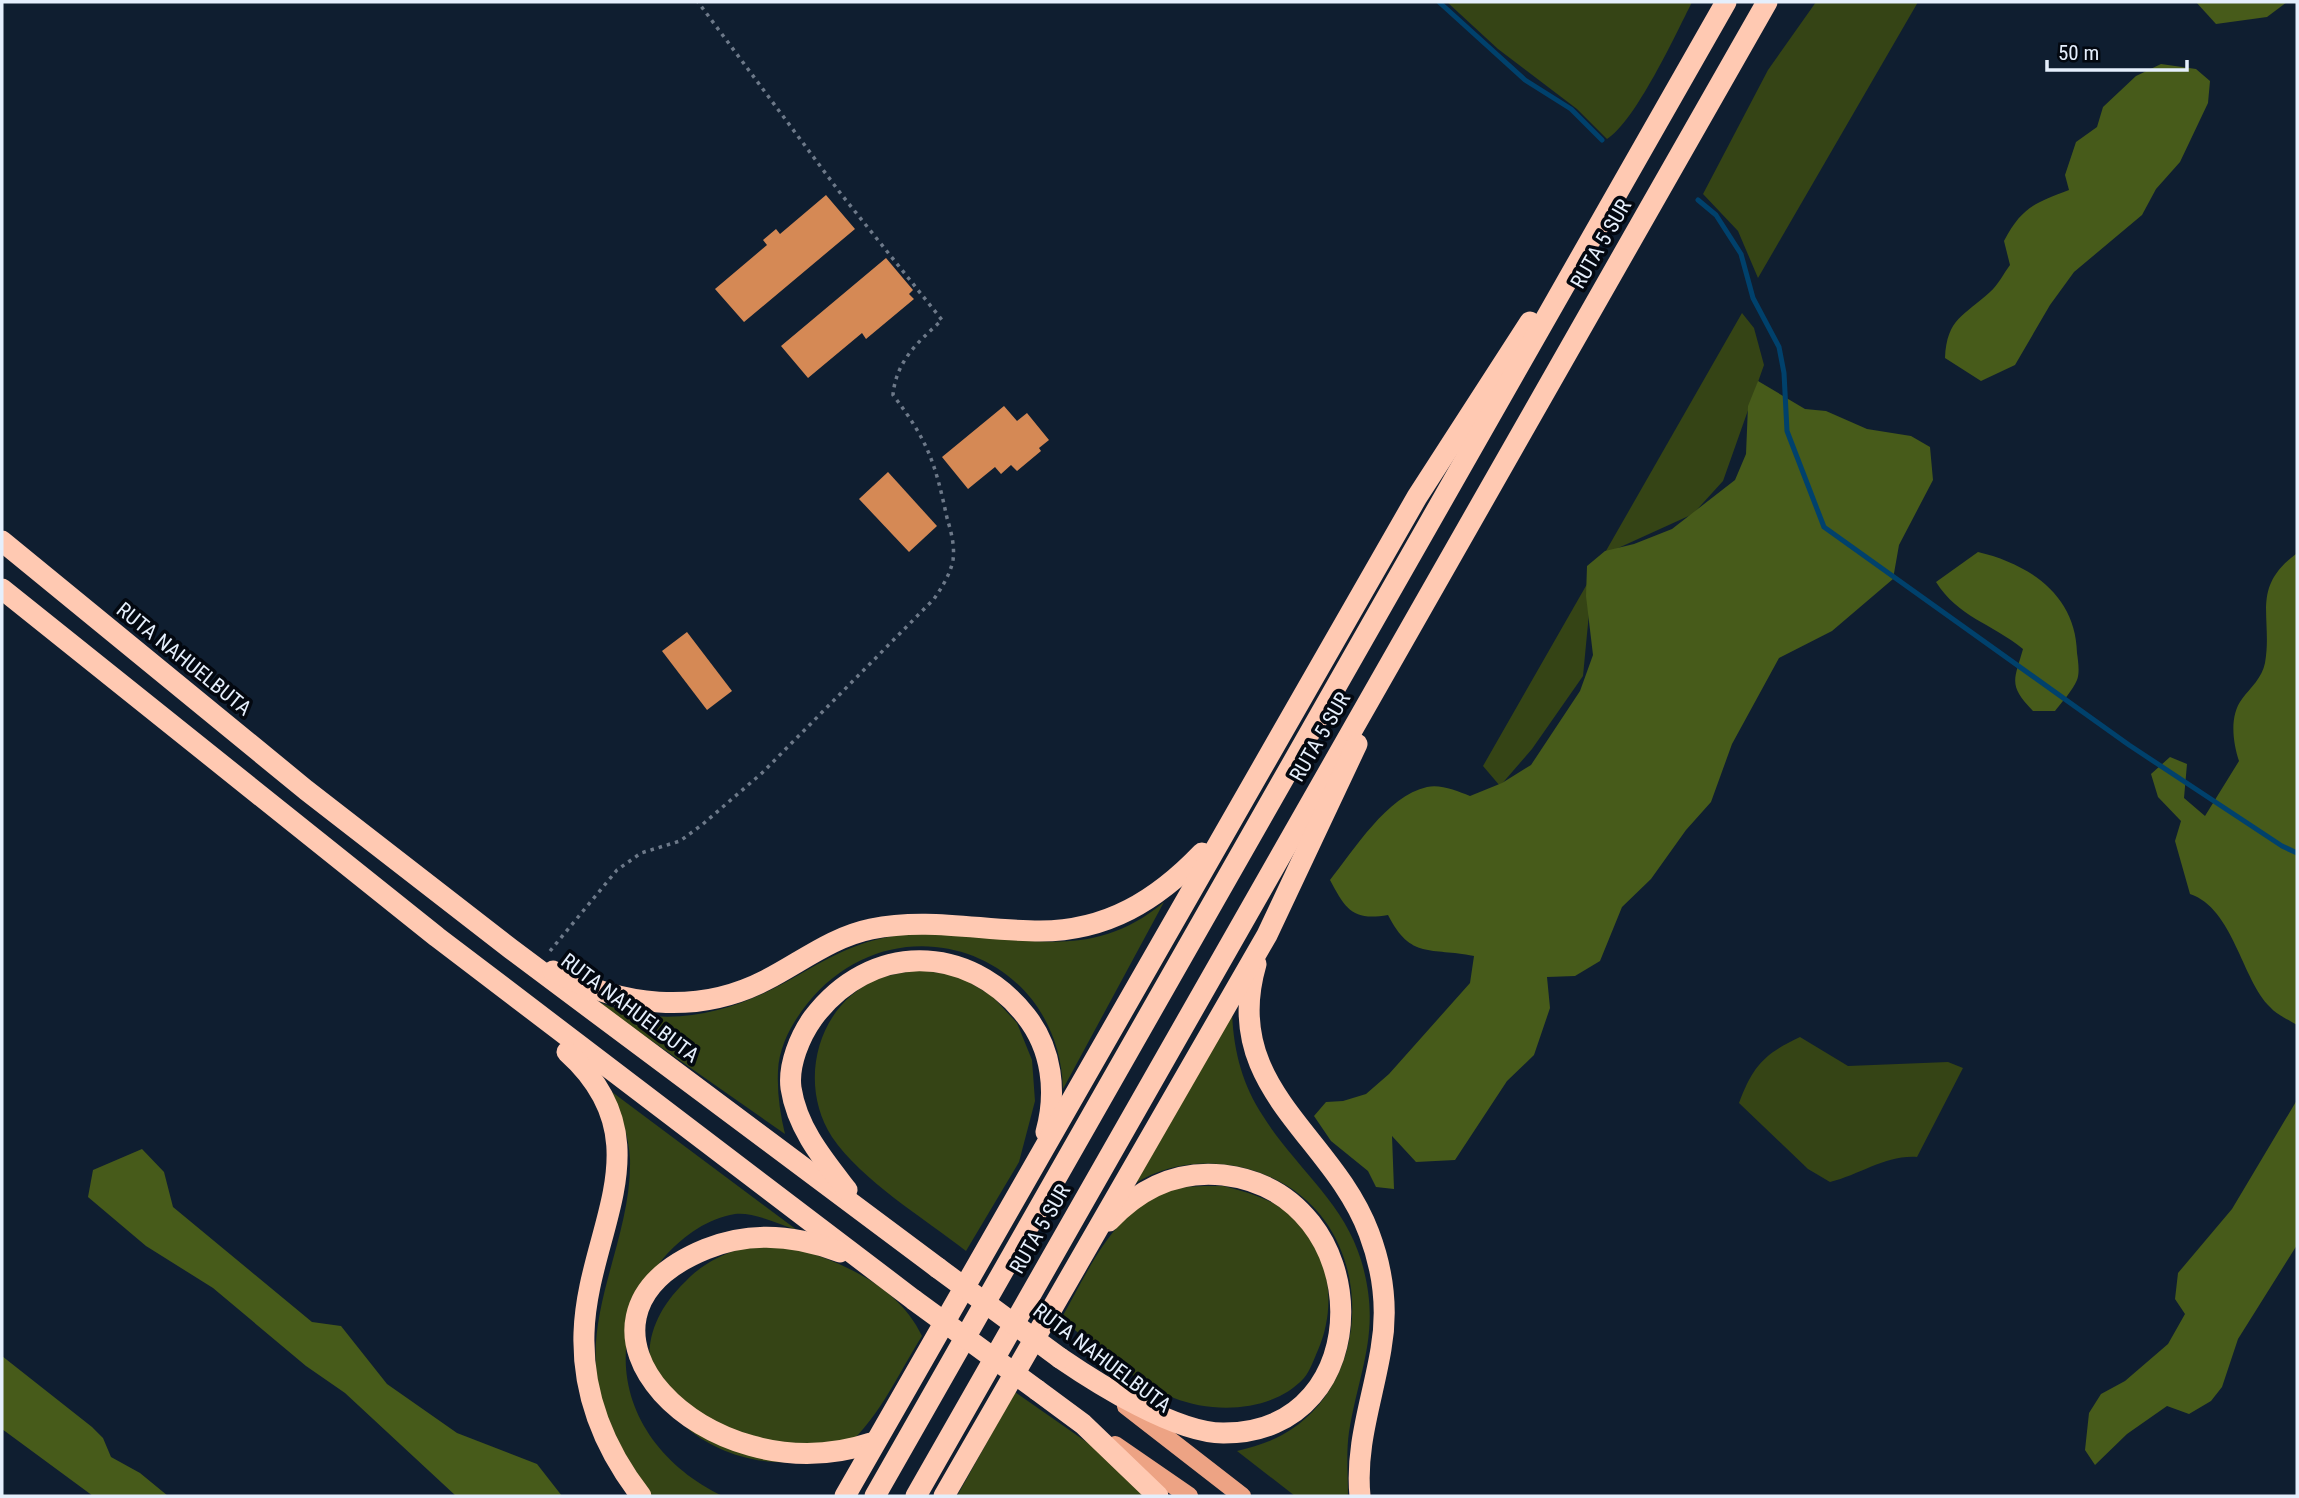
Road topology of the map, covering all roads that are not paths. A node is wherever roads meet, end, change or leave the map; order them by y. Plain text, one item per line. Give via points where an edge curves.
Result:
1 (1726, 2) edge
2 (1767, 2) edge
3 (1598, 226) junction
4 (2, 541) edge
5 (2, 589) edge
6 (1395, 654) junction
7 (1230, 820) junction
8 (1267, 934) junction
9 (437, 937) junction
10 (510, 949) junction
11 (1043, 1149) junction
12 (863, 1211) junction
13 (1083, 1252) junction
14 (858, 1259) junction
15 (1096, 1382) junction
16 (647, 1406) dead end
17 (1083, 1424) junction
18 (882, 1431) junction
19 (833, 1469) dead end
20 (947, 1491) edge
21 (641, 1496) edge
22 (845, 1496) edge
23 (875, 1496) edge
24 (916, 1496) edge
25 (1158, 1496) edge
26 (1189, 1496) edge
27 (1242, 1496) edge
28 (1360, 1496) edge

1 - 3 highway, RUTA 5 SUR
2 - 6 highway, RUTA 5 SUR
3 - 7 highway via 1449,444
3 - 23 highway, RUTA 5 SUR
4 - 10 highway, RUTA NAHUELBUTA via 306,790
5 - 9 highway
6 - 8 highway via 1345,773
6 - 24 highway, RUTA 5 SUR
7 - 10 highway via 1159,893 1099,923 1040,931 925,922 869,929 841,938 741,992 709,1001 636,1001 598,991
7 - 11 highway
8 - 13 highway
8 - 28 highway via 1255,970 1250,1008 1258,1063 1273,1094 1359,1211 1381,1276 1384,1324 1361,1444
9 - 14 highway
9 - 21 highway via 582,1065 610,1114 616,1185 586,1312 586,1376 603,1436
10 - 12 highway, RUTA NAHUELBUTA
11 - 12 highway via 1052,1087 1047,1055 1040,1035 1017,1004 984,977 964,968 921,960 884,965 844,986 820,1009 798,1045 790,1085 805,1131
11 - 18 highway
12 - 15 highway, RUTA NAHUELBUTA, bridge
13 - 15 highway via 1120,1209 1159,1183 1197,1174 1233,1176 1275,1192 1308,1218 1331,1254 1340,1292 1340,1333 1329,1368 1308,1398 1276,1421 1240,1431 1207,1431 1180,1423
13 - 20 highway
14 - 16 highway via 809,1241 766,1236 717,1244 686,1258 652,1292 640,1325 636,1358
14 - 17 highway, bridge
15 - 27 main road, RUTA NAHUELBUTA
17 - 25 highway
17 - 26 main road
18 - 19 highway
18 - 22 highway

